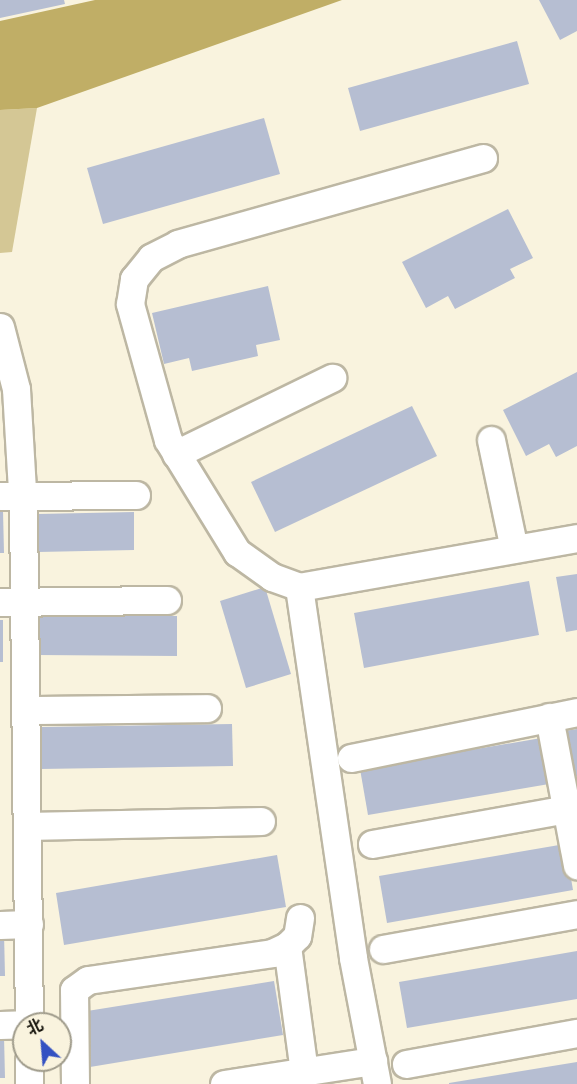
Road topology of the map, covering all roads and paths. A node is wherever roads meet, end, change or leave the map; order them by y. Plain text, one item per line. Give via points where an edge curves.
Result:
1 (483, 158) dead end
2 (0, 327) edge
3 (332, 378) dead end
4 (8, 389) edge
5 (491, 440) dead end
6 (176, 454) junction
7 (136, 495) dead end
8 (11, 496) edge
9 (577, 538) edge
10 (514, 549) junction
11 (298, 587) junction
12 (167, 600) dead end
13 (12, 601) edge
14 (207, 708) dead end
15 (26, 710) junction
16 (577, 712) edge
17 (549, 717) junction
18 (351, 758) dead end
19 (571, 808) edge
20 (261, 821) dead end
21 (28, 826) junction
22 (372, 844) dead end
23 (577, 865) edge
24 (577, 914) edge
25 (300, 918) dead end
26 (29, 924) junction
27 (0, 925) edge
28 (286, 946) junction
29 (383, 949) dead end
30 (29, 1012) edge
31 (577, 1032) edge
32 (406, 1064) dead end
33 (304, 1072) junction
34 (375, 1073) edge
35 (75, 1084) edge
36 (224, 1084) edge

1 - 6 lane via 178,244 151,258 134,279 130,304
2 - 4 lane
3 - 6 lane
4 - 8 lane
5 - 10 lane
6 - 11 lane via 237,552 272,577
7 - 8 lane
8 - 13 lane
9 - 10 lane
10 - 11 lane
11 - 34 lane via 353,957
12 - 13 lane
13 - 15 lane
14 - 15 lane
15 - 21 lane
16 - 17 lane
17 - 18 lane
17 - 19 lane
19 - 22 lane
19 - 23 lane
20 - 21 lane
21 - 26 lane
24 - 29 lane
25 - 28 lane via 297,936
26 - 27 lane
26 - 30 lane
28 - 33 lane
28 - 35 lane via 272,953 88,980 74,990
31 - 32 lane
33 - 34 lane
33 - 36 lane

